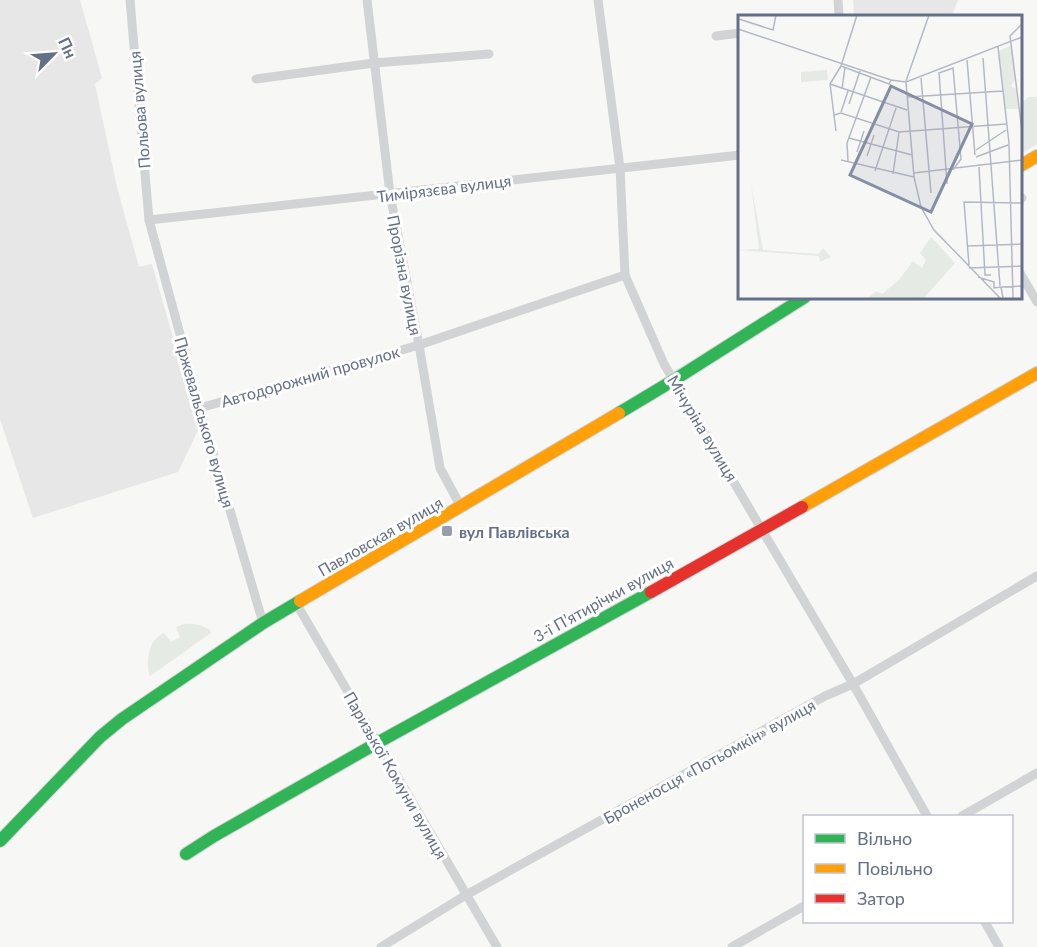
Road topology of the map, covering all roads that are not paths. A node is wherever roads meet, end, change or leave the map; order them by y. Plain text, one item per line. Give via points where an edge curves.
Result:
1 (130, 0) edge
2 (367, 0) edge
3 (598, 0) edge
4 (838, 0) edge
5 (840, 15) edge
6 (738, 33) edge
7 (716, 36) dead end
8 (489, 54) dead end
9 (374, 63) junction
10 (256, 79) dead end
11 (738, 155) edge
12 (1037, 156) edge
13 (1022, 165) edge
14 (620, 168) junction
15 (390, 194) junction
16 (149, 220) junction
17 (625, 275) junction
18 (1022, 276) edge
19 (803, 298) edge
20 (1037, 302) edge
21 (419, 345) junction
22 (1037, 373) edge
23 (674, 380) junction
24 (200, 408) junction
25 (461, 507) junction
26 (763, 530) junction
27 (1037, 576) edge
28 (296, 603) junction
29 (263, 623) junction
30 (854, 684) junction
31 (377, 743) junction
32 (1037, 773) edge
33 (926, 815) edge
34 (964, 815) edge
35 (0, 841) edge
36 (186, 854) dead end
37 (466, 895) junction
38 (803, 907) edge
39 (986, 923) edge
40 (381, 947) edge
41 (496, 947) edge
42 (732, 947) edge
43 (999, 947) edge

1 - 16 street, Польова вулиця
2 - 9 street, Прорізна вулиця
3 - 14 street, Мічуріна вулиця
4 - 5 street
6 - 7 street
8 - 9 street
9 - 10 street
9 - 15 street, Прорізна вулиця
11 - 14 street, Тимірязєва вулиця
12 - 13 main road
14 - 15 street, Тимірязєва вулиця
14 - 17 street, Мічуріна вулиця
15 - 16 street, Тимірязєва вулиця
15 - 21 street, Прорізна вулиця
16 - 24 street, Пржевальського вулиця
17 - 21 street, Автодорожний провулок
17 - 23 street, Мічуріна вулиця
18 - 20 street
19 - 23 main road, Павловская вулиця
21 - 24 street, Автодорожний провулок
21 - 25 street, Прорізна вулиця via 440,468
22 - 26 main road, 3-ї П’ятирічки вулиця
23 - 25 main road, Павловская вулиця
23 - 26 street, Мічуріна вулиця
24 - 29 street, Пржевальського вулиця
25 - 28 main road, Павловская вулиця
26 - 30 street, Мічуріна вулиця
26 - 31 main road, 3-ї П’ятирічки вулиця
27 - 30 street, Броненосця «Потьомкін» вулиця
28 - 29 main road, Павловская вулиця
28 - 31 street, Паризької Комуни вулиця
29 - 35 main road, Павловская вулиця via 100,737
30 - 33 street, Мічуріна вулиця
30 - 37 street, Броненосця «Потьомкін» вулиця via 825,696
31 - 36 main road, 3-ї П’ятирічки вулиця
31 - 37 street, Паризької Комуни вулиця
32 - 34 street
37 - 40 street, Броненосця «Потьомкін» вулиця
37 - 41 street, Паризької Комуни вулиця
38 - 42 street
39 - 43 street

